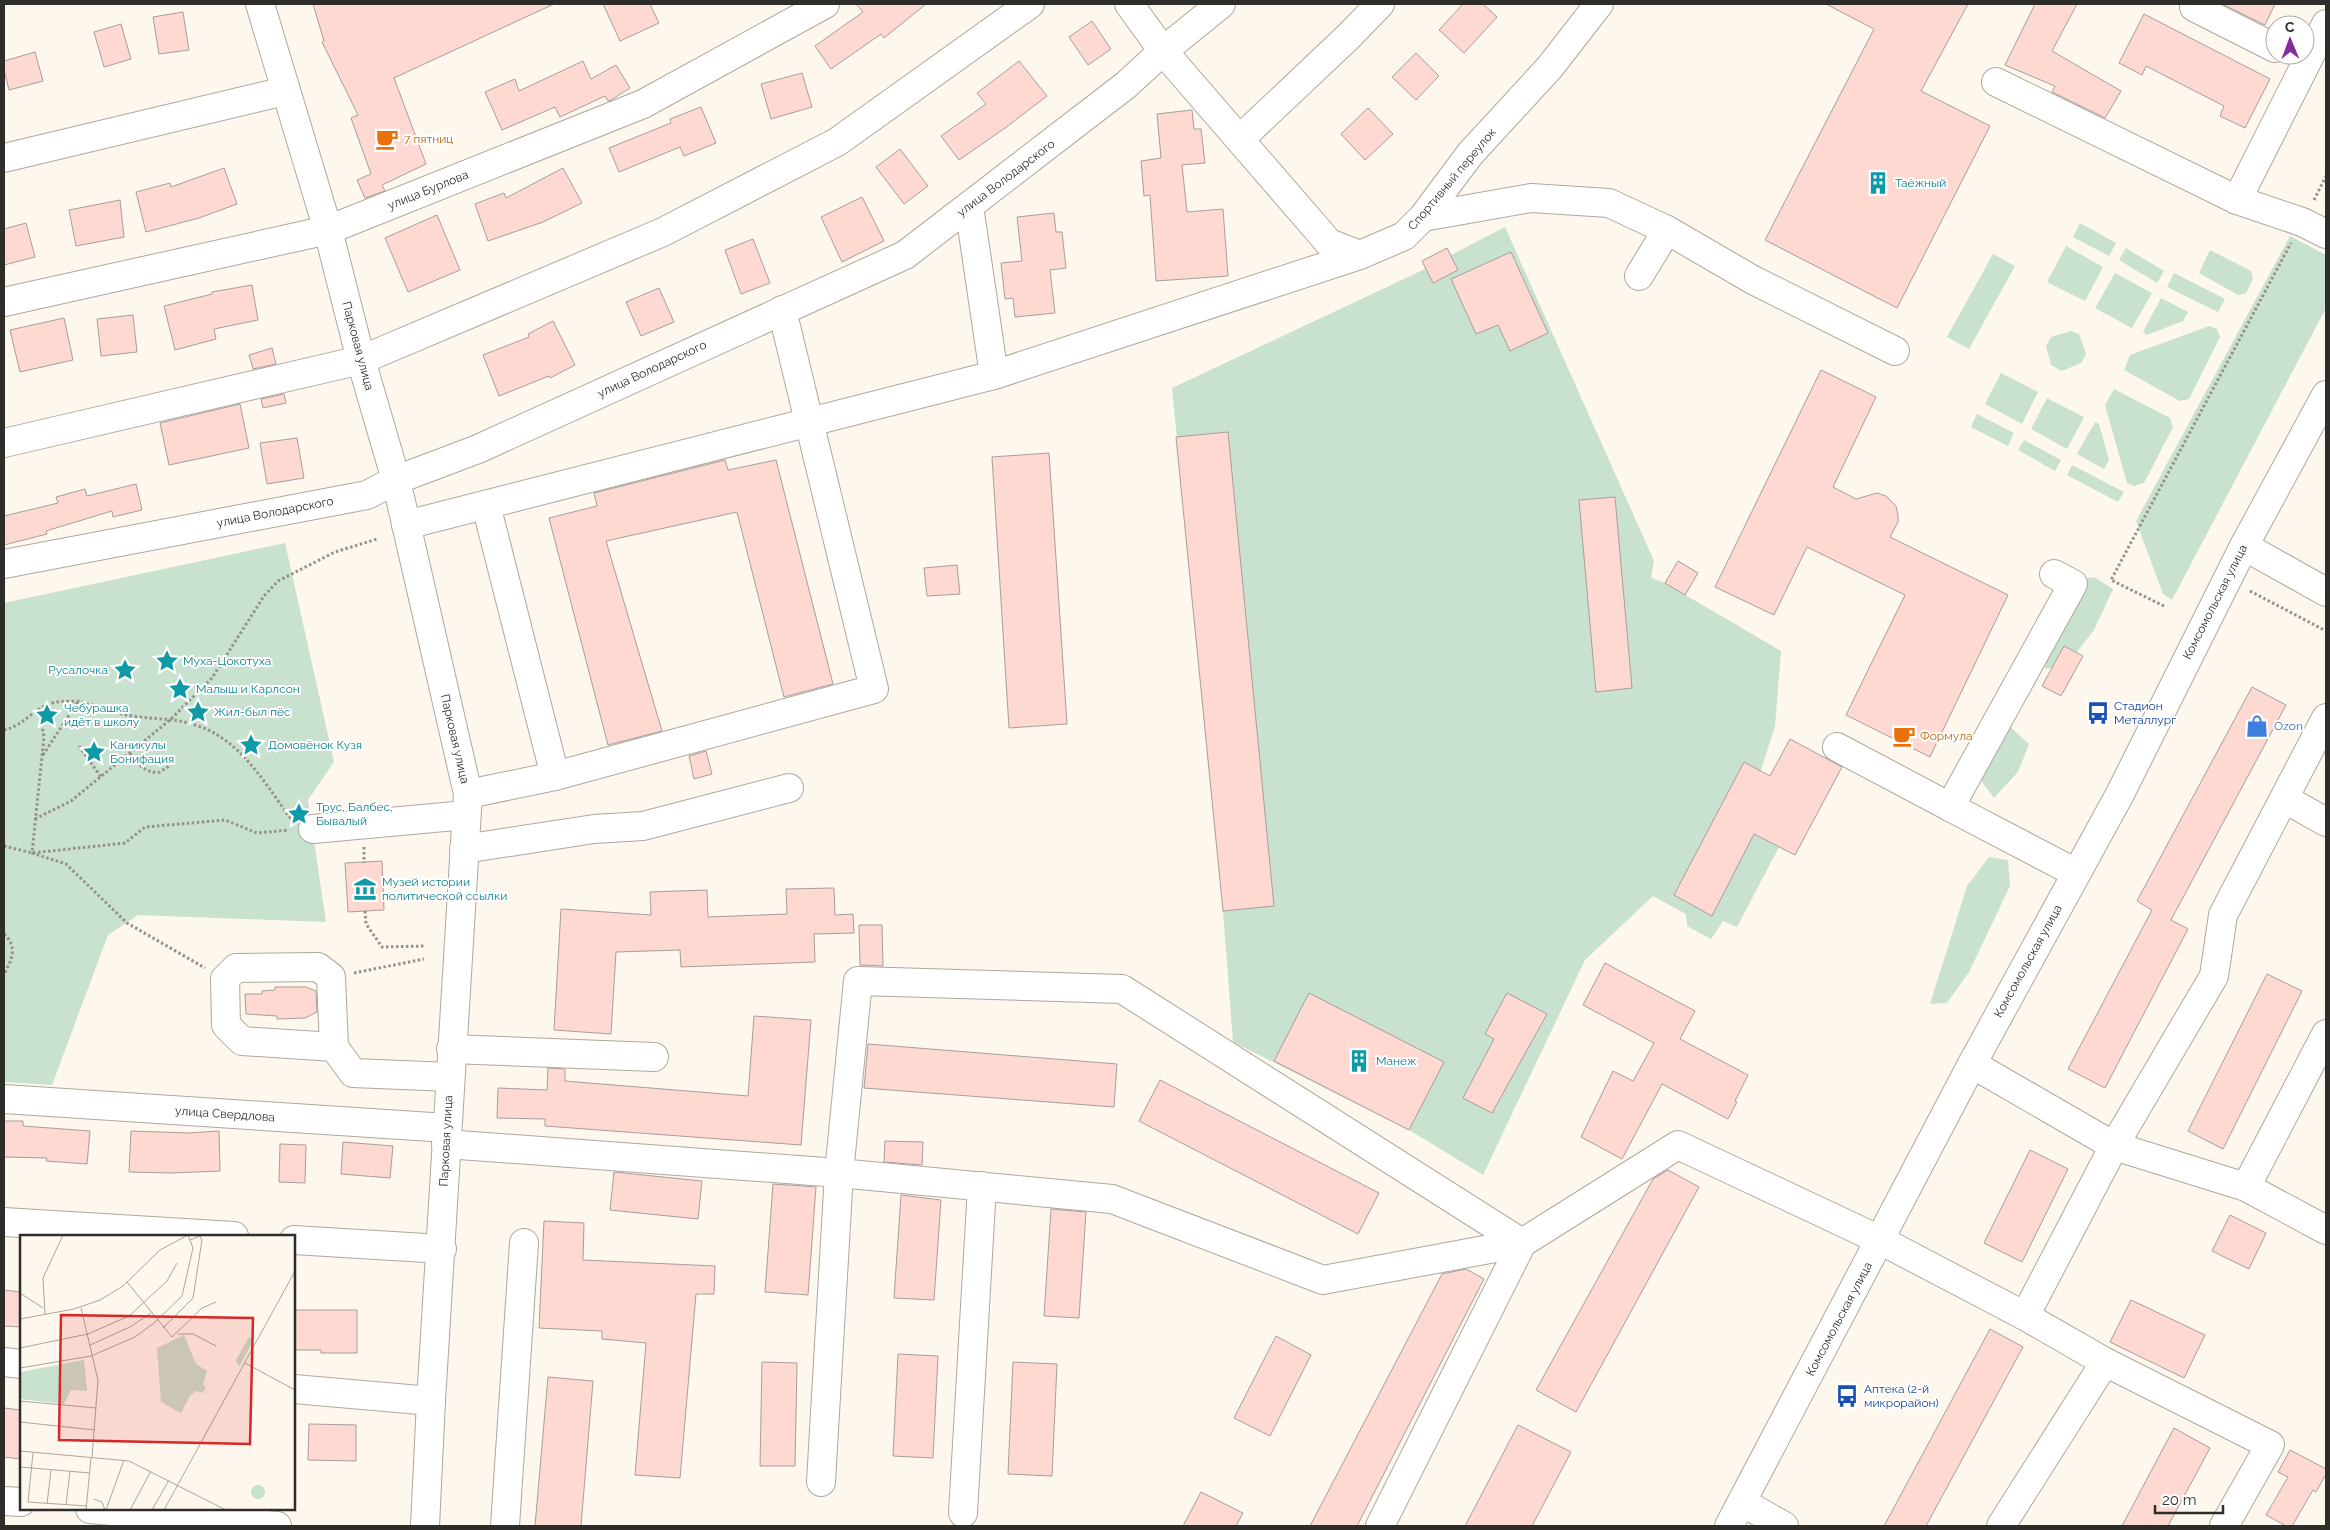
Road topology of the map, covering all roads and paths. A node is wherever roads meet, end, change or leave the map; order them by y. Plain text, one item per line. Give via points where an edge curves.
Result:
1 (260, 4) edge
2 (825, 4) edge
3 (1030, 4) edge
4 (1129, 4) edge
5 (1221, 4) edge
6 (1380, 4) edge
7 (1599, 4) edge
8 (2195, 4) edge
9 (2326, 24) edge
10 (2315, 38) edge
11 (2265, 43) edge
12 (1163, 51) junction
13 (2295, 65) edge
14 (1996, 82) dead end
15 (286, 90) junction
16 (1240, 139) junction
17 (4, 158) edge
18 (2326, 176) edge
19 (2237, 200) junction
20 (968, 206) junction
21 (1423, 217) junction
22 (2302, 222) junction
23 (328, 230) junction
24 (1667, 230) junction
25 (2326, 234) edge
26 (1360, 255) junction
27 (1639, 276) dead end
28 (4, 302) edge
29 (782, 310) junction
30 (1895, 350) dead end
31 (361, 360) junction
32 (994, 375) junction
33 (2326, 395) edge
34 (809, 421) junction
35 (4, 444) edge
36 (396, 480) junction
37 (486, 505) junction
38 (406, 524) junction
39 (377, 539) dead end
40 (2244, 546) junction
41 (4, 564) edge
42 (2054, 574) dead end
43 (2326, 592) edge
44 (2245, 598) dead end
45 (2164, 606) dead end
46 (2326, 631) edge
47 (79, 700) junction
48 (39, 710) junction
49 (2326, 718) edge
50 (172, 719) junction
51 (4, 730) edge
52 (79, 746) dead end
53 (1837, 747) dead end
54 (130, 754) junction
55 (42, 756) junction
56 (171, 765) dead end
57 (554, 776) junction
58 (101, 777) junction
59 (789, 788) dead end
60 (2285, 799) junction
61 (467, 804) junction
62 (1950, 807) junction
63 (35, 819) junction
64 (2326, 822) edge
65 (306, 829) junction
66 (4, 846) edge
67 (464, 848) junction
68 (32, 853) junction
69 (2076, 873) junction
70 (365, 911) dead end
71 (4, 934) edge
72 (424, 946) dead end
73 (424, 959) dead end
74 (4, 974) edge
75 (331, 977) junction
76 (225, 979) junction
77 (2326, 1034) edge
78 (334, 1047) junction
79 (451, 1049) junction
80 (654, 1057) dead end
81 (1972, 1064) junction
82 (450, 1077) junction
83 (4, 1099) edge
84 (446, 1136) junction
85 (2114, 1146) junction
86 (839, 1172) junction
87 (982, 1186) junction
88 (2246, 1187) junction
89 (4, 1222) edge
90 (2326, 1230) edge
91 (218, 1235) edge
92 (295, 1240) edge
93 (1880, 1240) junction
94 (524, 1243) dead end
95 (1522, 1243) junction
96 (442, 1249) junction
97 (2025, 1316) junction
98 (4, 1362) edge
99 (2105, 1362) junction
100 (20, 1364) edge
101 (295, 1389) edge
102 (431, 1402) junction
103 (821, 1482) dead end
104 (4, 1501) edge
105 (20, 1502) edge
106 (1742, 1502) junction
107 (101, 1510) edge
108 (963, 1513) dead end
109 (277, 1526) edge
110 (425, 1526) edge
111 (505, 1526) edge
112 (1380, 1526) edge
113 (1729, 1526) edge
114 (1784, 1526) edge
115 (2001, 1526) edge
116 (2224, 1526) edge

1 - 15 street, Парковая улица
2 - 23 street, улица Бурлова via 644,104
3 - 31 street via 837,142 663,232
4 - 12 street
5 - 12 street, улица Володарского
6 - 16 street
7 - 21 street, Спортивный переулок via 1550,67 1470,154
8 - 11 street via 2194,7
9 - 10 street
12 - 16 street
12 - 20 street, улица Володарского via 1126,85
13 - 19 street
14 - 19 street
15 - 17 street
15 - 23 street, Парковая улица
16 - 26 street via 1329,243
18 - 22 path
19 - 22 street
20 - 29 street, улица Володарского via 905,255
20 - 32 street
21 - 24 street via 1532,198 1609,203
21 - 26 street, Спортивный переулок via 1404,236
22 - 25 street
22 - 45 path via 2111,580
23 - 28 street, улица Бурлова
23 - 31 street, Парковая улица
24 - 27 street
24 - 30 street via 1753,280
26 - 32 street, Спортивный переулок
29 - 34 street
29 - 36 street, улица Володарского via 478,449
31 - 35 street
31 - 36 street, Парковая улица
32 - 34 street, Спортивный переулок
33 - 40 street, Комсомольская улица
34 - 37 street, Спортивный переулок
34 - 57 street via 874,689
36 - 38 street, Парковая улица
36 - 41 street, улица Володарского via 367,495
37 - 38 street, Спортивный переулок
37 - 57 street
38 - 61 street, Парковая улица
39 - 50 path via 334,552 278,581 264,596 212,678
40 - 43 street
40 - 69 street, Комсомольская улица via 2120,794
42 - 62 street via 2073,584
44 - 46 path via 2250,591
47 - 48 path via 55,702
47 - 50 path via 148,720
47 - 55 path
48 - 51 path via 14,728
48 - 55 path via 44,737
49 - 60 street
50 - 54 path
50 - 65 path via 199,726 224,739 244,756
52 - 58 path
53 - 62 street
54 - 56 path via 146,771 158,773
54 - 58 path
55 - 63 path
57 - 61 street
58 - 63 path via 71,801
59 - 67 street via 643,826 594,829
60 - 64 street
60 - 85 street via 2223,915 2214,976
61 - 65 street
61 - 67 street, Парковая улица
62 - 69 street
63 - 68 path
65 - 68 path via 257,833 225,820 155,826 145,827 125,843
66 - 68 path
67 - 79 street, Парковая улица
68 - 76 path via 66,864 127,923
69 - 81 street, Комсомольская улица
70 - 72 path via 366,924 382,947
71 - 74 path via 13,949 12,960
73 - 75 path
75 - 76 street via 318,967 236,968
75 - 78 street
76 - 78 street via 226,1025 242,1041
77 - 88 street
78 - 82 street via 352,1073
79 - 80 street
79 - 82 street, Парковая улица
81 - 85 street
81 - 93 street, Комсомольская улица
82 - 84 street, Парковая улица
83 - 84 street, улица Свердлова
84 - 86 street, улица Свердлова
84 - 96 street, Парковая улица
85 - 88 street
85 - 97 street
86 - 87 street, улица Свердлова
86 - 95 street via 858,981 1122,990
86 - 103 street
87 - 95 street, улица Свердлова via 1112,1199 1323,1280
87 - 108 street
88 - 90 street
89 - 91 street
92 - 96 street
93 - 95 street via 1678,1144
93 - 97 street
93 - 106 street, Комсомольская улица
94 - 111 street
95 - 112 street
96 - 102 street, Парковая улица
97 - 99 street
98 - 100 street
99 - 115 street
99 - 116 street via 2270,1445
101 - 102 street
102 - 110 street, Парковая улица
104 - 105 street
106 - 113 street, Комсомольская улица
106 - 114 street
107 - 109 street

